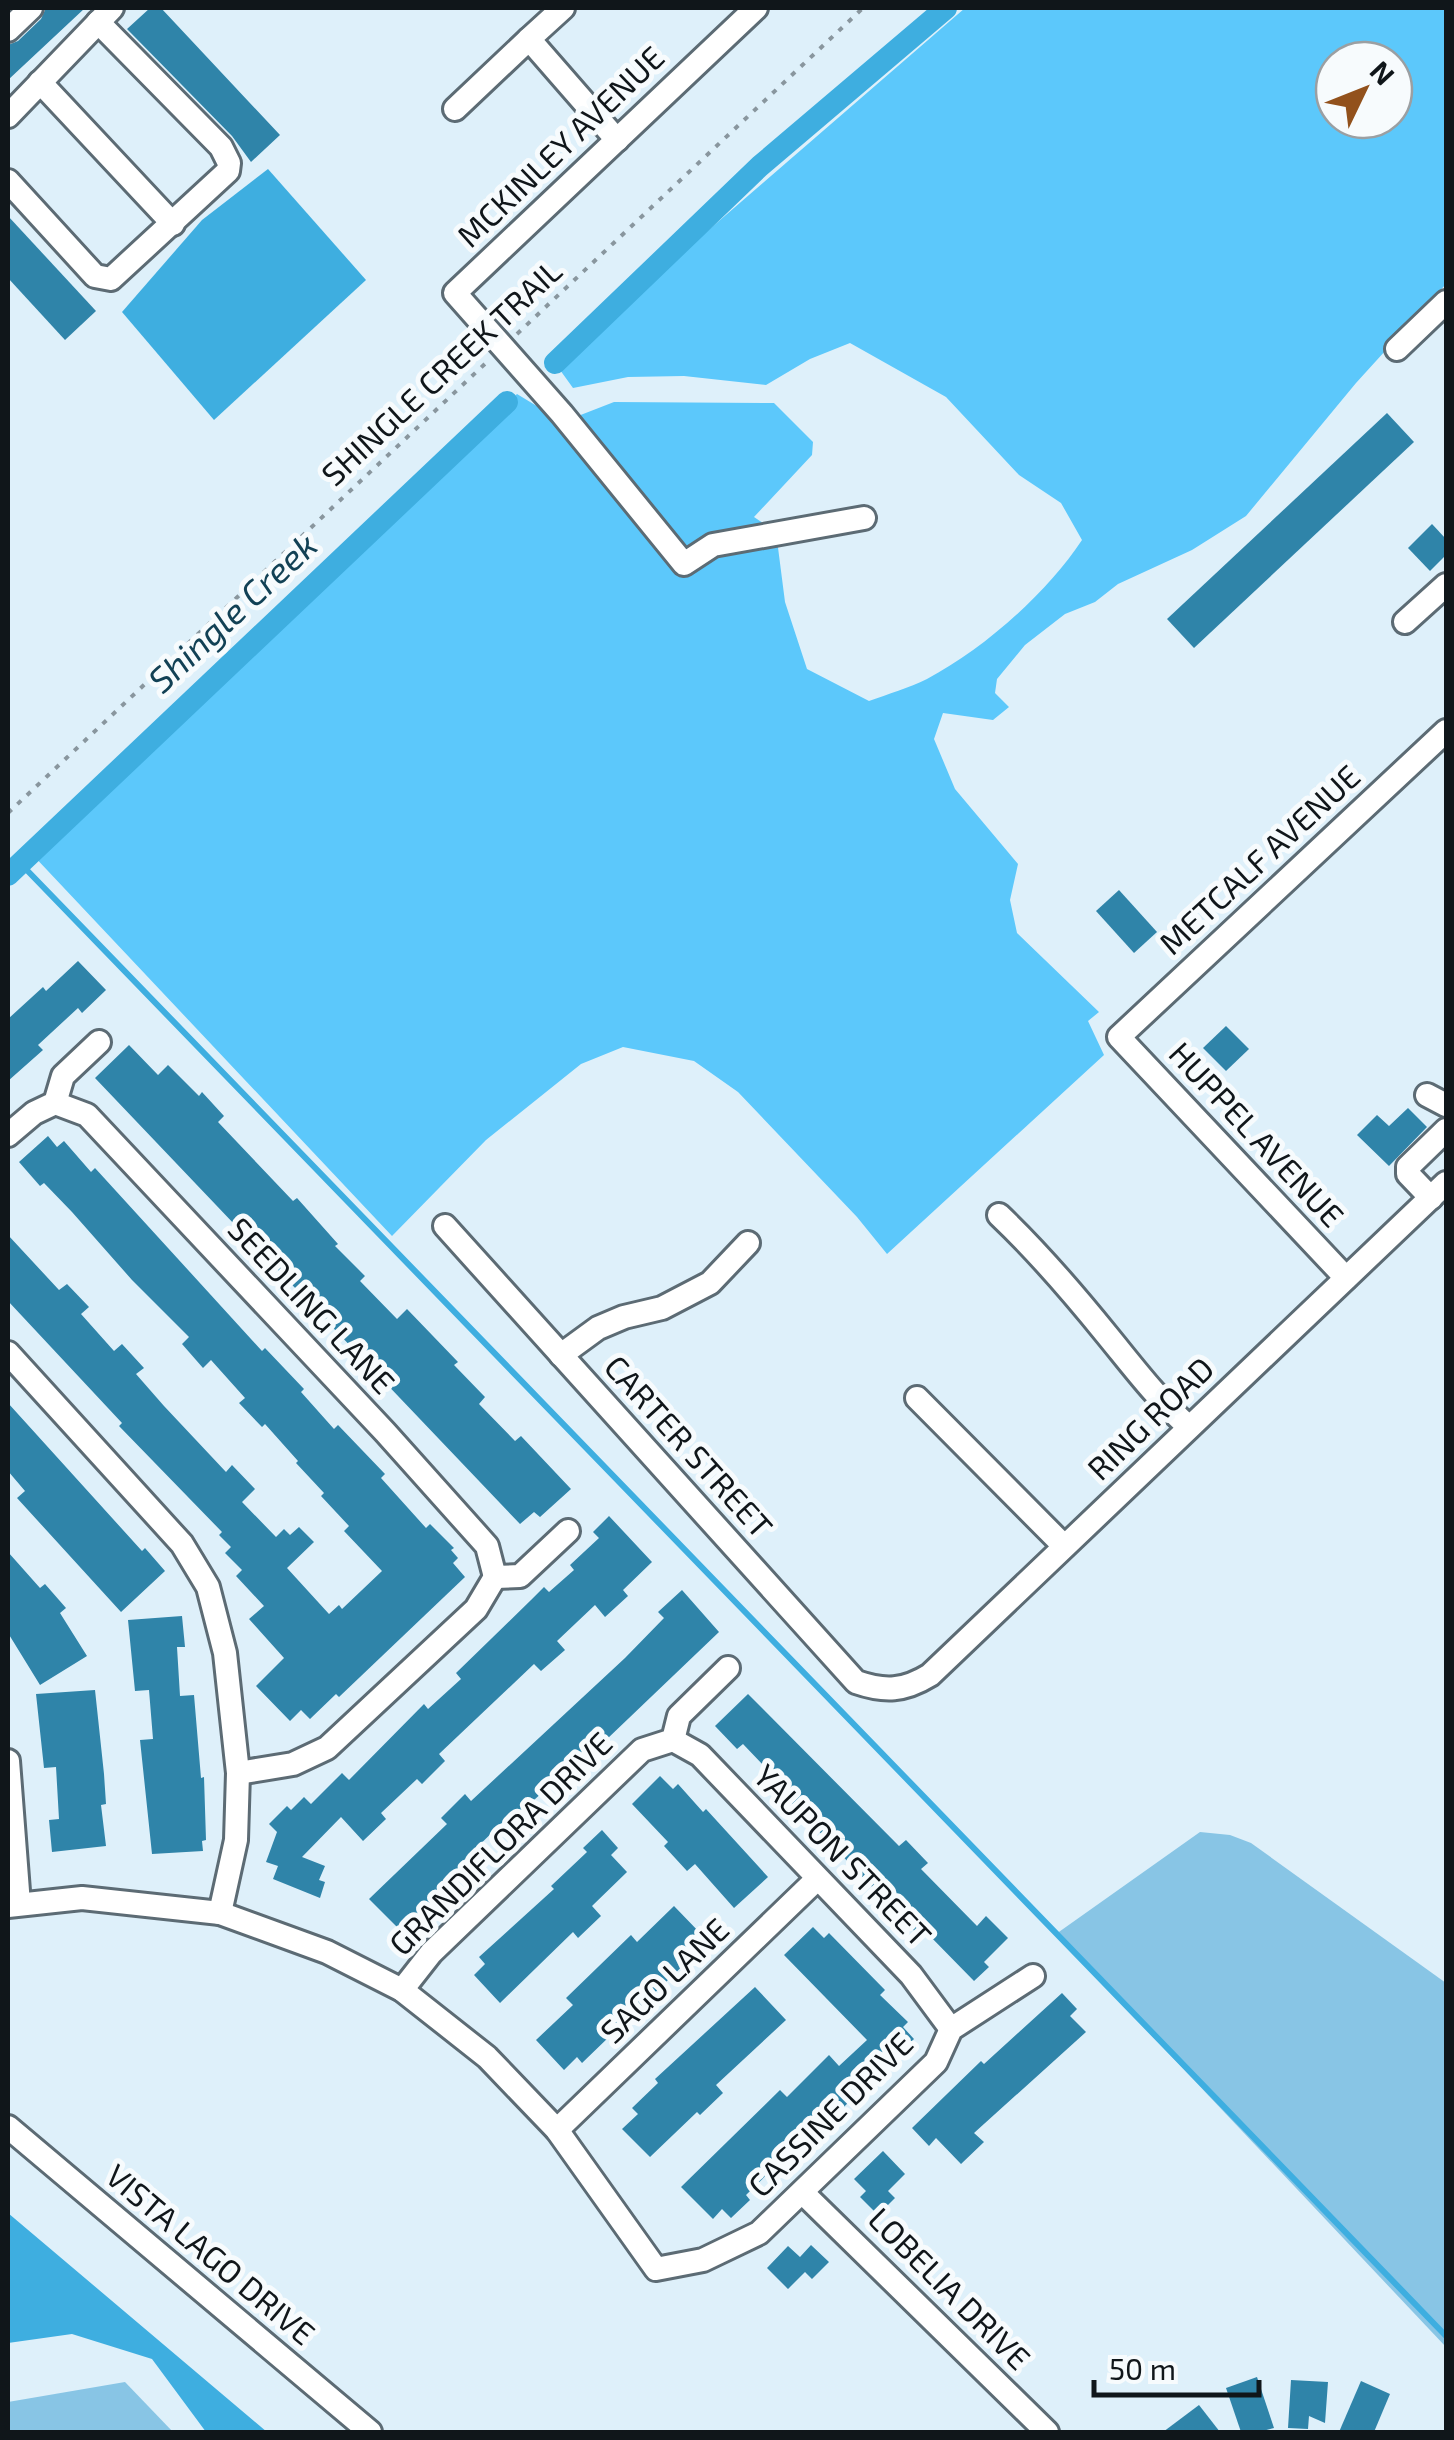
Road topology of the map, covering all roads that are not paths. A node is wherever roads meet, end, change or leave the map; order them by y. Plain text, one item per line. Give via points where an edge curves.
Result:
1 (31, 8) edge
2 (563, 8) edge
3 (756, 8) edge
4 (105, 15) edge
5 (8, 30) edge
6 (529, 39) junction
7 (40, 82) junction
8 (455, 109) dead end
9 (8, 116) edge
10 (617, 140) junction
11 (8, 181) edge
12 (173, 224) junction
13 (1446, 302) edge
14 (1396, 350) dead end
15 (864, 518) dead end
16 (1446, 585) edge
17 (1405, 622) dead end
18 (1446, 731) edge
19 (1118, 1037) joint
20 (99, 1042) dead end
21 (54, 1102) junction
22 (1446, 1130) edge
23 (8, 1135) edge
24 (1439, 1191) edge
25 (1000, 1214) dead end
26 (445, 1226) dead end
27 (748, 1242) dead end
28 (1346, 1278) junction
29 (8, 1353) edge
30 (561, 1355) junction
31 (917, 1398) dead end
32 (1189, 1427) junction
33 (568, 1531) dead end
34 (1064, 1546) junction
35 (495, 1576) junction
36 (728, 1668) dead end
37 (893, 1690) joint
38 (674, 1740) junction
39 (8, 1761) edge
40 (238, 1773) junction
41 (817, 1879) junction
42 (13, 1905) edge
43 (220, 1913) junction
44 (1033, 1976) dead end
45 (402, 1990) junction
46 (951, 2030) junction
47 (8, 2127) edge
48 (558, 2130) junction
49 (803, 2193) junction
50 (370, 2432) edge
51 (1048, 2432) edge

1 - 5 street
2 - 6 street
3 - 10 street, MCKINLEY AVENUE
4 - 7 street
4 - 12 street via 229,163
6 - 8 street
6 - 10 street
7 - 9 street
7 - 12 street
10 - 15 street, MCKINLEY AVENUE via 455,292 684,564 713,546
11 - 12 street via 102,279 120,274
13 - 14 street
16 - 17 street
18 - 19 street, METCALF AVENUE
19 - 28 street, HUPPEL AVENUE
20 - 21 street via 62,1076
21 - 23 street
21 - 35 street, SEEDLING LANE via 87,1115 385,1432 487,1546
22 - 24 street via 1408,1167 1408,1174
24 - 28 street, RING ROAD
25 - 32 street
26 - 30 street, CARTER STREET
27 - 30 street via 710,1284 598,1328
28 - 32 street, RING ROAD
29 - 40 street via 182,1544 208,1587 224,1653
30 - 37 street, CARTER STREET via 856,1682
31 - 34 street
32 - 34 street, RING ROAD
33 - 35 street via 520,1576
34 - 37 street, RING ROAD via 930,1675
35 - 40 street via 476,1609 327,1748 293,1764
36 - 38 street via 680,1716
38 - 41 street, YAUPON STREET via 700,1755
38 - 45 street, GRANDIFLORA DRIVE via 642,1750
39 - 42 street
40 - 43 street via 236,1840
41 - 46 street, YAUPON STREET via 911,1975
41 - 48 street, SAGO LANE
42 - 43 street via 82,1898
43 - 45 street via 328,1952
44 - 46 street, CASSINE DRIVE
45 - 48 street via 486,2056
46 - 49 street, CASSINE DRIVE via 936,2062
47 - 50 street, VISTA LAGO DRIVE
48 - 49 street, CASSINE DRIVE via 656,2269 731,2249
49 - 51 street, LOBELIA DRIVE

